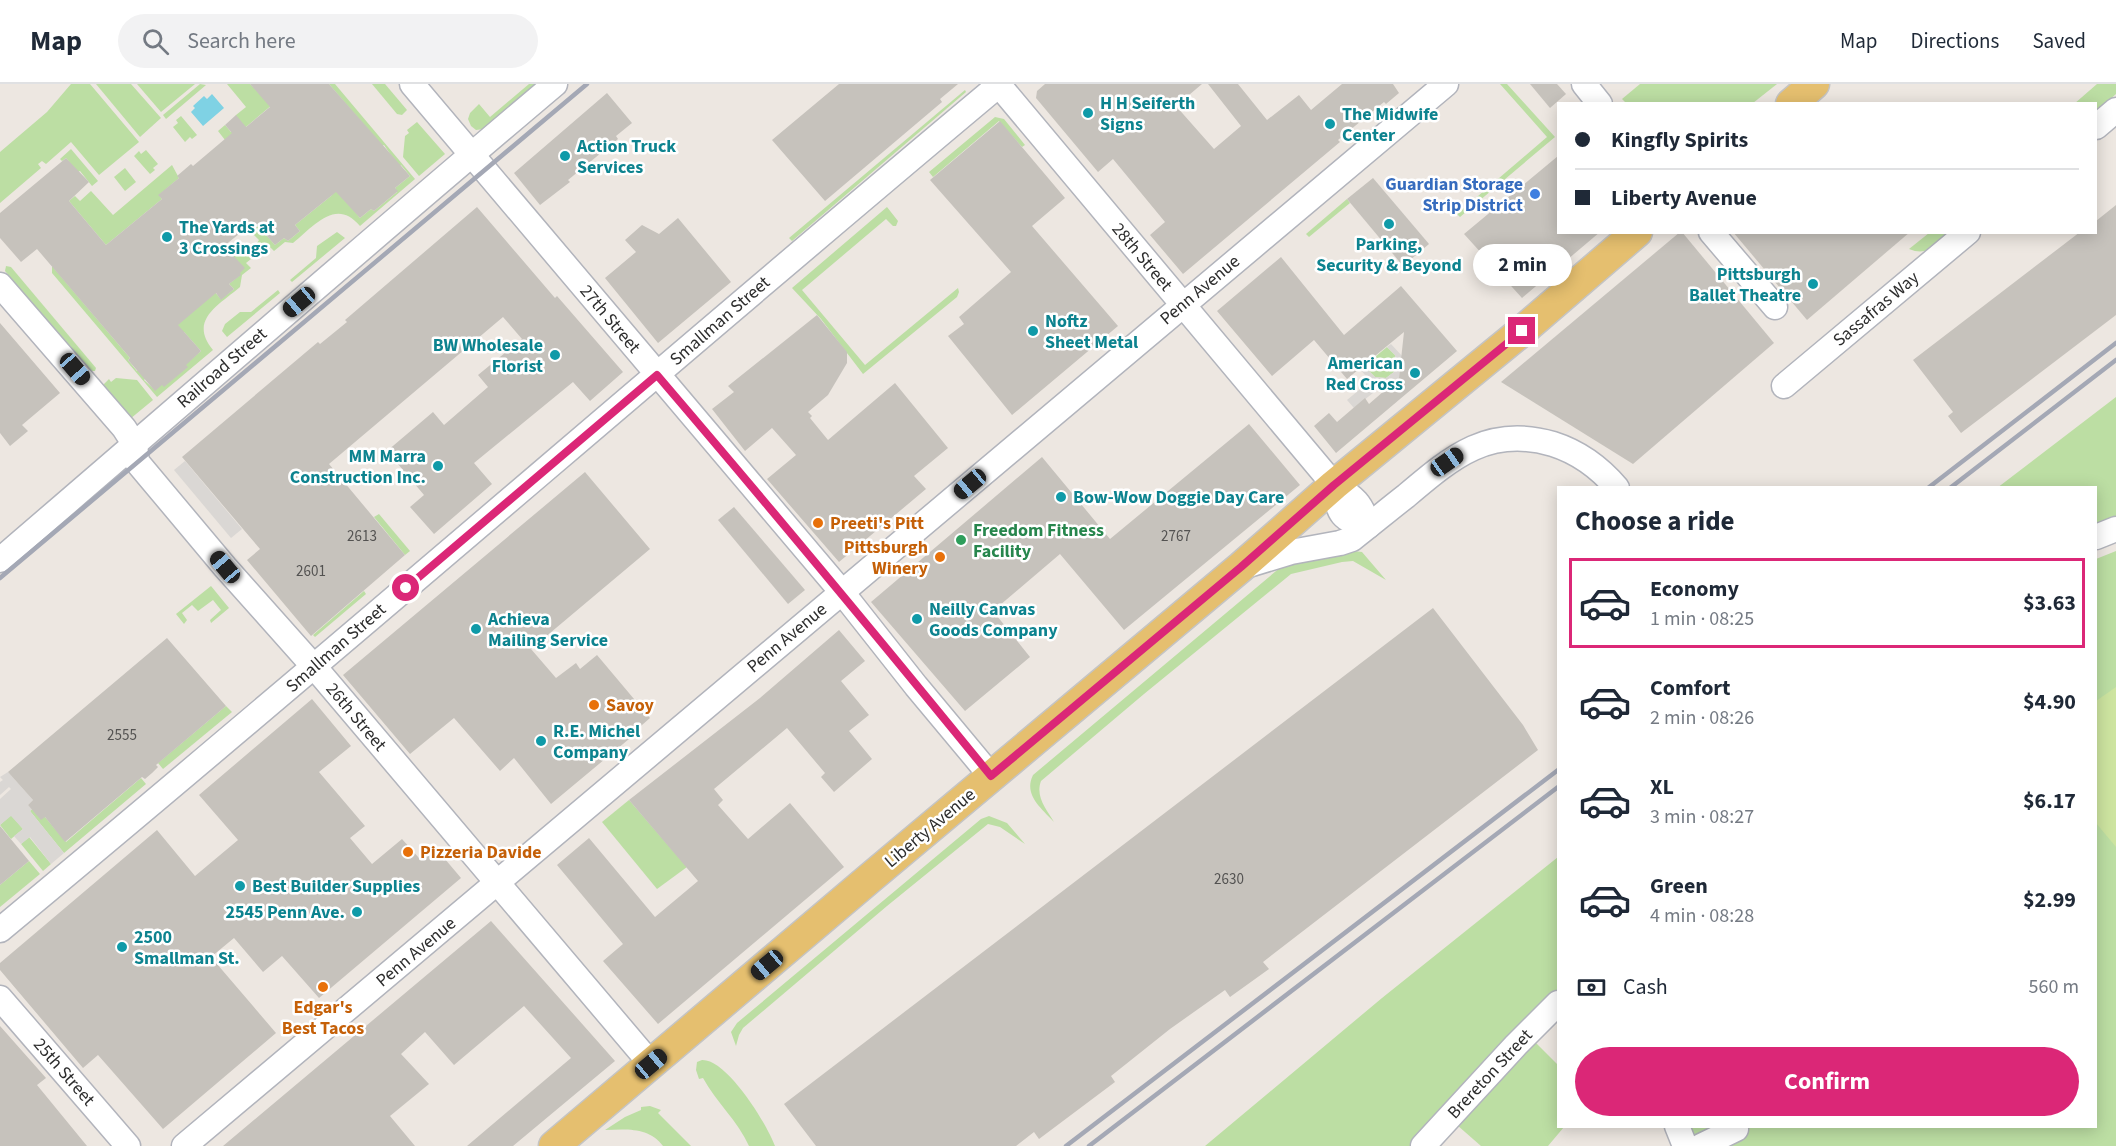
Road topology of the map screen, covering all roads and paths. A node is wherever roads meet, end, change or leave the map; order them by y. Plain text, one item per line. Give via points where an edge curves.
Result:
1 (412, 84) edge
2 (555, 84) edge
3 (999, 84) edge
4 (1446, 84) edge
5 (1584, 84) edge
6 (1814, 84) edge
7 (1598, 102) edge
8 (1793, 102) edge
9 (2116, 110) edge
10 (2097, 126) edge
11 (471, 155) junction
12 (1635, 234) edge
13 (1713, 234) edge
14 (1966, 234) edge
15 (0, 285) edge
16 (1182, 304) junction
17 (1775, 306) dead end
18 (657, 375) junction
19 (1784, 386) dead end
20 (135, 445) junction
21 (1614, 484) edge
22 (1334, 485) junction
23 (1368, 526) junction
24 (2116, 529) edge
25 (2097, 537) edge
26 (0, 560) edge
27 (1241, 567) junction
28 (841, 591) junction
29 (315, 668) junction
30 (991, 776) junction
31 (497, 883) junction
32 (0, 930) edge
33 (0, 998) edge
34 (1557, 1004) edge
35 (651, 1064) junction
36 (1678, 1128) edge
37 (1736, 1129) dead end
38 (128, 1146) edge
39 (184, 1146) edge
40 (554, 1146) edge
41 (1423, 1146) edge
42 (1685, 1146) edge
43 (1701, 1146) edge

1 - 11 street, 27th Street
2 - 11 street, Railroad Street
3 - 16 street, 28th Street
3 - 18 street, Smallman Street
4 - 16 street, Penn Avenue
5 - 7 street
6 - 8 main road
9 - 10 street
11 - 18 street, 27th Street
11 - 20 street, Railroad Street
12 - 22 main road, Liberty Avenue
13 - 17 street
14 - 19 street, Sassafras Way
15 - 20 street, 26th Street via 96,394
16 - 22 street, 28th Street
16 - 28 street, Penn Avenue
18 - 28 street, 27th Street
18 - 29 street, Smallman Street
20 - 26 street, Railroad Street
20 - 29 street, 26th Street via 137,462
21 - 23 street via 1595,466 1562,447 1540,440 1493,440 1459,453
22 - 23 street, 28th Street via 1354,497
22 - 27 main road, Liberty Avenue
23 - 27 street via 1341,543
24 - 25 street
27 - 30 main road, Liberty Avenue
28 - 30 street, 27th Street
28 - 31 street, Penn Avenue
29 - 31 street, 26th Street
29 - 32 street, Smallman Street
30 - 35 main road, Liberty Avenue
31 - 35 street, 26th Street
31 - 39 street, Penn Avenue
33 - 38 street, 25th Street
34 - 41 street, Brereton Street
35 - 40 main road, Liberty Avenue
36 - 42 street
37 - 43 street

